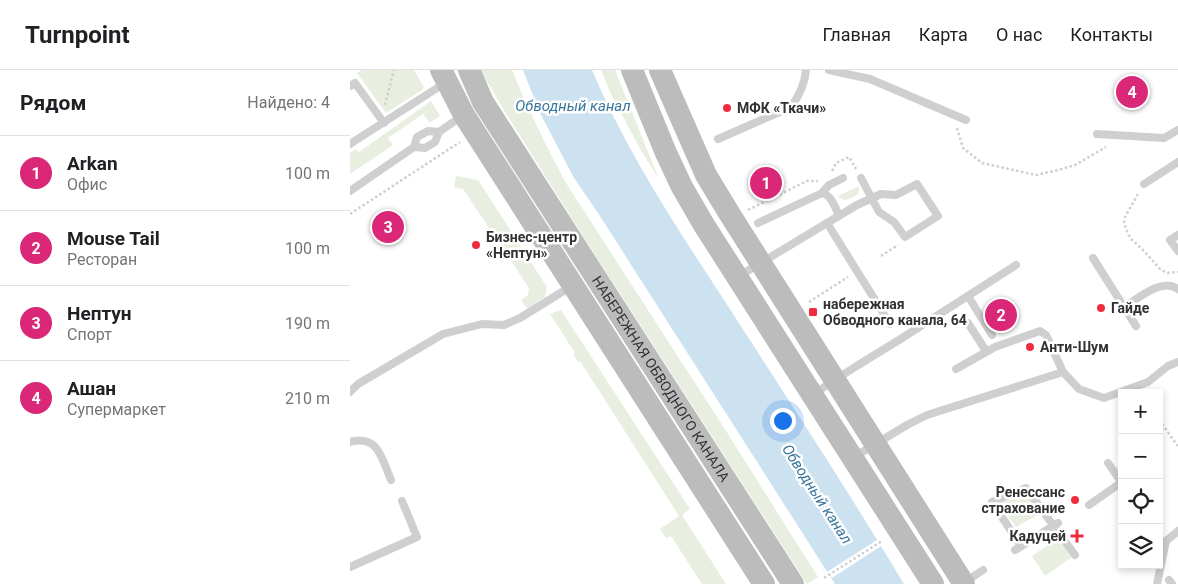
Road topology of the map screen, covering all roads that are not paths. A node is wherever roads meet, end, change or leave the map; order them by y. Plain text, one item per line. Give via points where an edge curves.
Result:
1 (469, 70) edge
2 (632, 70) edge
3 (660, 70) edge
4 (806, 70) edge
5 (829, 70) edge
6 (871, 70) edge
7 (444, 76) edge
8 (870, 80) junction
9 (350, 86) edge
10 (464, 115) junction
11 (966, 120) dead end
12 (384, 123) junction
13 (1178, 130) edge
14 (439, 132) junction
15 (1097, 134) dead end
16 (718, 138) dead end
17 (350, 144) edge
18 (414, 147) junction
19 (1178, 162) edge
20 (843, 178) dead end
21 (861, 178) road end
22 (1144, 184) road end
23 (350, 191) edge
24 (822, 194) junction
25 (872, 198) junction
26 (840, 216) junction
27 (758, 223) dead end
28 (827, 223) junction
29 (1178, 235) edge
30 (1178, 252) edge
31 (1093, 258) dead end
32 (760, 263) junction
33 (1016, 265) dead end
34 (737, 277) junction
35 (572, 286) junction
36 (1178, 289) edge
37 (968, 296) junction
38 (1124, 308) junction
39 (968, 323) dead end
40 (890, 324) dead end
41 (1136, 326) dead end
42 (992, 335) dead end
43 (1027, 335) junction
44 (1030, 343) dead end
45 (986, 352) junction
46 (1178, 362) edge
47 (956, 369) dead end
48 (1063, 372) junction
49 (834, 380) junction
50 (350, 392) edge
51 (812, 395) junction
52 (350, 442) edge
53 (875, 444) junction
54 (852, 458) junction
55 (1108, 463) dead end
56 (1120, 479) edge
57 (391, 480) dead end
58 (1118, 485) edge
59 (402, 501) dead end
60 (1089, 505) dead end
61 (1056, 525) junction
62 (1178, 532) edge
63 (1075, 555) dead end
64 (350, 567) edge
65 (983, 570) dead end
66 (764, 584) edge
67 (793, 584) edge
68 (933, 584) edge
69 (963, 584) edge
70 (1157, 584) edge

1 - 67 main road, НАБЕРЕЖНАЯ ОБВОДНОГО КАНАЛА via 483,102
2 - 34 main road via 682,187
3 - 32 main road via 706,175
4 - 16 lane via 805,80 790,107
5 - 8 lane
6 - 8 lane
7 - 10 main road, НАБЕРЕЖНАЯ ОБВОДНОГО КАНАЛА
7 - 12 lane
8 - 11 lane
9 - 12 lane via 355,83
10 - 14 lane
10 - 35 main road, НАБЕРЕЖНАЯ ОБВОДНОГО КАНАЛА
12 - 17 lane
13 - 15 lane via 1164,138
14 - 18 lane via 434,142 425,148
14 - 18 lane via 428,130 417,137
18 - 23 lane
19 - 22 lane
20 - 24 lane via 829,185
21 - 25 lane
24 - 26 lane via 832,200
24 - 27 lane
25 - 25 lane via 880,194 896,195 917,184 938,216 904,237 894,222 879,212
25 - 26 lane
26 - 28 lane
28 - 32 lane
28 - 40 lane
29 - 30 lane via 1170,240
31 - 38 lane
32 - 34 lane
32 - 49 main road
33 - 37 lane
34 - 51 main road
35 - 50 lane via 504,325 482,324 443,334 358,384
35 - 66 main road, НАБЕРЕЖНАЯ ОБВОДНОГО КАНАЛА
36 - 38 lane via 1161,286
37 - 42 lane
37 - 49 lane
38 - 41 lane
39 - 45 lane
43 - 44 lane
43 - 45 lane
43 - 48 lane via 1040,331 1046,336
45 - 47 lane
46 - 48 lane via 1148,382 1104,398 1079,389
48 - 53 lane via 927,415
49 - 51 lane
49 - 53 main road
51 - 54 main road
52 - 57 lane via 365,440 372,443
53 - 54 lane
53 - 69 main road
54 - 68 main road
55 - 56 lane
58 - 60 lane
59 - 64 lane via 417,537
61 - 61 lane via 1018,548 992,502 1026,488
61 - 63 lane
62 - 70 lane via 1166,541
65 - 69 lane

